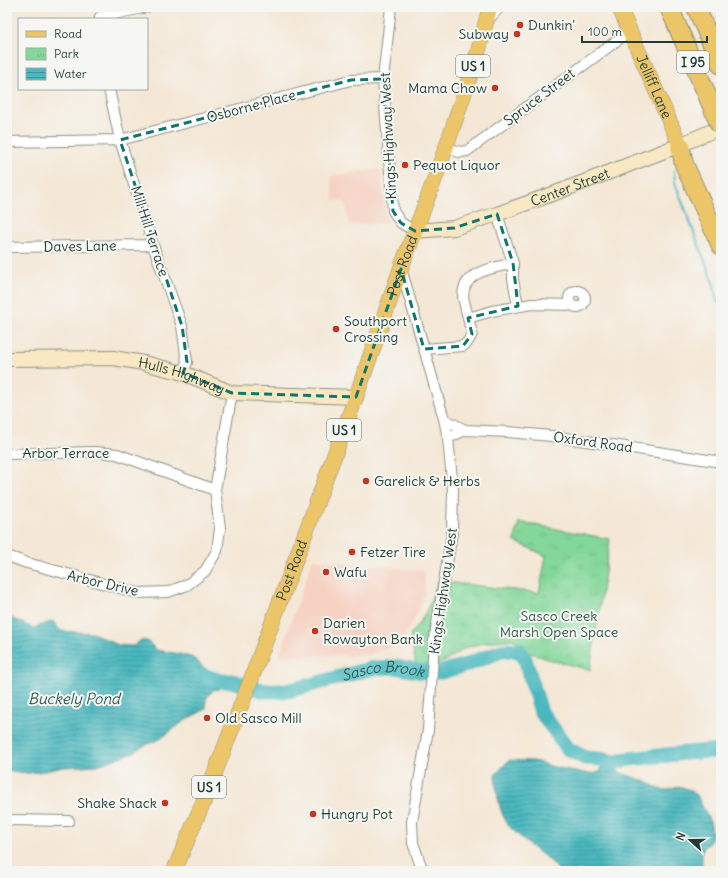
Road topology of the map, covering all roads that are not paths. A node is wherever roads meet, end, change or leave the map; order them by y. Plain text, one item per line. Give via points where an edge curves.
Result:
1 (147, 7) edge
2 (391, 7) edge
3 (490, 7) edge
4 (500, 7) edge
5 (619, 7) edge
6 (669, 7) edge
7 (696, 7) edge
8 (100, 14) edge
9 (487, 22) junction
10 (630, 31) junction
11 (721, 65) edge
12 (383, 79) junction
13 (109, 90) edge
14 (720, 124) edge
15 (120, 140) junction
16 (7, 142) edge
17 (680, 145) junction
18 (446, 147) junction
19 (497, 214) junction
20 (415, 230) junction
21 (153, 245) junction
22 (721, 246) edge
23 (7, 247) edge
24 (513, 263) junction
25 (401, 268) junction
26 (570, 305) dead end
27 (518, 306) junction
28 (468, 318) junction
29 (424, 349) junction
30 (7, 359) edge
31 (183, 373) junction
32 (232, 394) junction
33 (356, 397) junction
34 (444, 419) junction
35 (465, 430) junction
36 (448, 438) junction
37 (7, 454) edge
38 (721, 462) edge
39 (215, 490) junction
40 (7, 556) edge
41 (7, 820) edge
42 (69, 821) dead end
43 (174, 871) edge
44 (426, 871) edge

1 - 8 street
2 - 12 street, Kings Highway West
3 - 9 main road, Post Road / US 1
4 - 9 street
5 - 10 main road, Jelliff Lane
6 - 14 highway, I 95
7 - 11 highway, I 95
9 - 18 main road, Post Road / US 1
10 - 17 main road, Jelliff Lane
10 - 18 street, Spruce Street via 467,151 459,152
12 - 15 street, Osborne Place via 352,80
12 - 20 street, Kings Highway West via 393,211 401,223
13 - 15 street, Mill Hill Terrace
14 - 17 street, Center Street
15 - 16 street, Osborne Place
15 - 21 street, Mill Hill Terrace
17 - 19 street, Center Street
17 - 22 highway via 684,164
18 - 20 main road, Post Road / US 1
19 - 20 street, Center Street via 454,228
19 - 24 street
20 - 25 main road, Post Road / US 1
21 - 23 street, Daves Lane
21 - 31 street, Mill Hill Terrace via 182,326 187,362
24 - 27 street
24 - 28 street via 474,274 469,279 463,290
25 - 29 street, Kings Highway West
25 - 33 main road, Post Road / US 1
26 - 27 street
27 - 28 street
28 - 29 street via 472,334 465,345
29 - 34 street, Kings Highway West
30 - 31 street, Hulls Highway via 113,358
31 - 32 street, Hulls Highway
32 - 33 street, Hulls Highway
32 - 39 street, Arbor Drive
33 - 43 main road, Post Road / US 1 via 243,702
34 - 35 street, Oxford Road
34 - 36 street, Kings Highway West
35 - 36 street, Oxford Road
35 - 38 street, Oxford Road via 551,436
36 - 44 street, Kings Highway West via 454,516 434,642 428,730 412,822 413,843 421,866
37 - 39 street, Arbor Terrace via 118,454
39 - 40 street, Arbor Drive via 220,528 217,551 205,571 187,585 168,592 138,593
41 - 42 street

